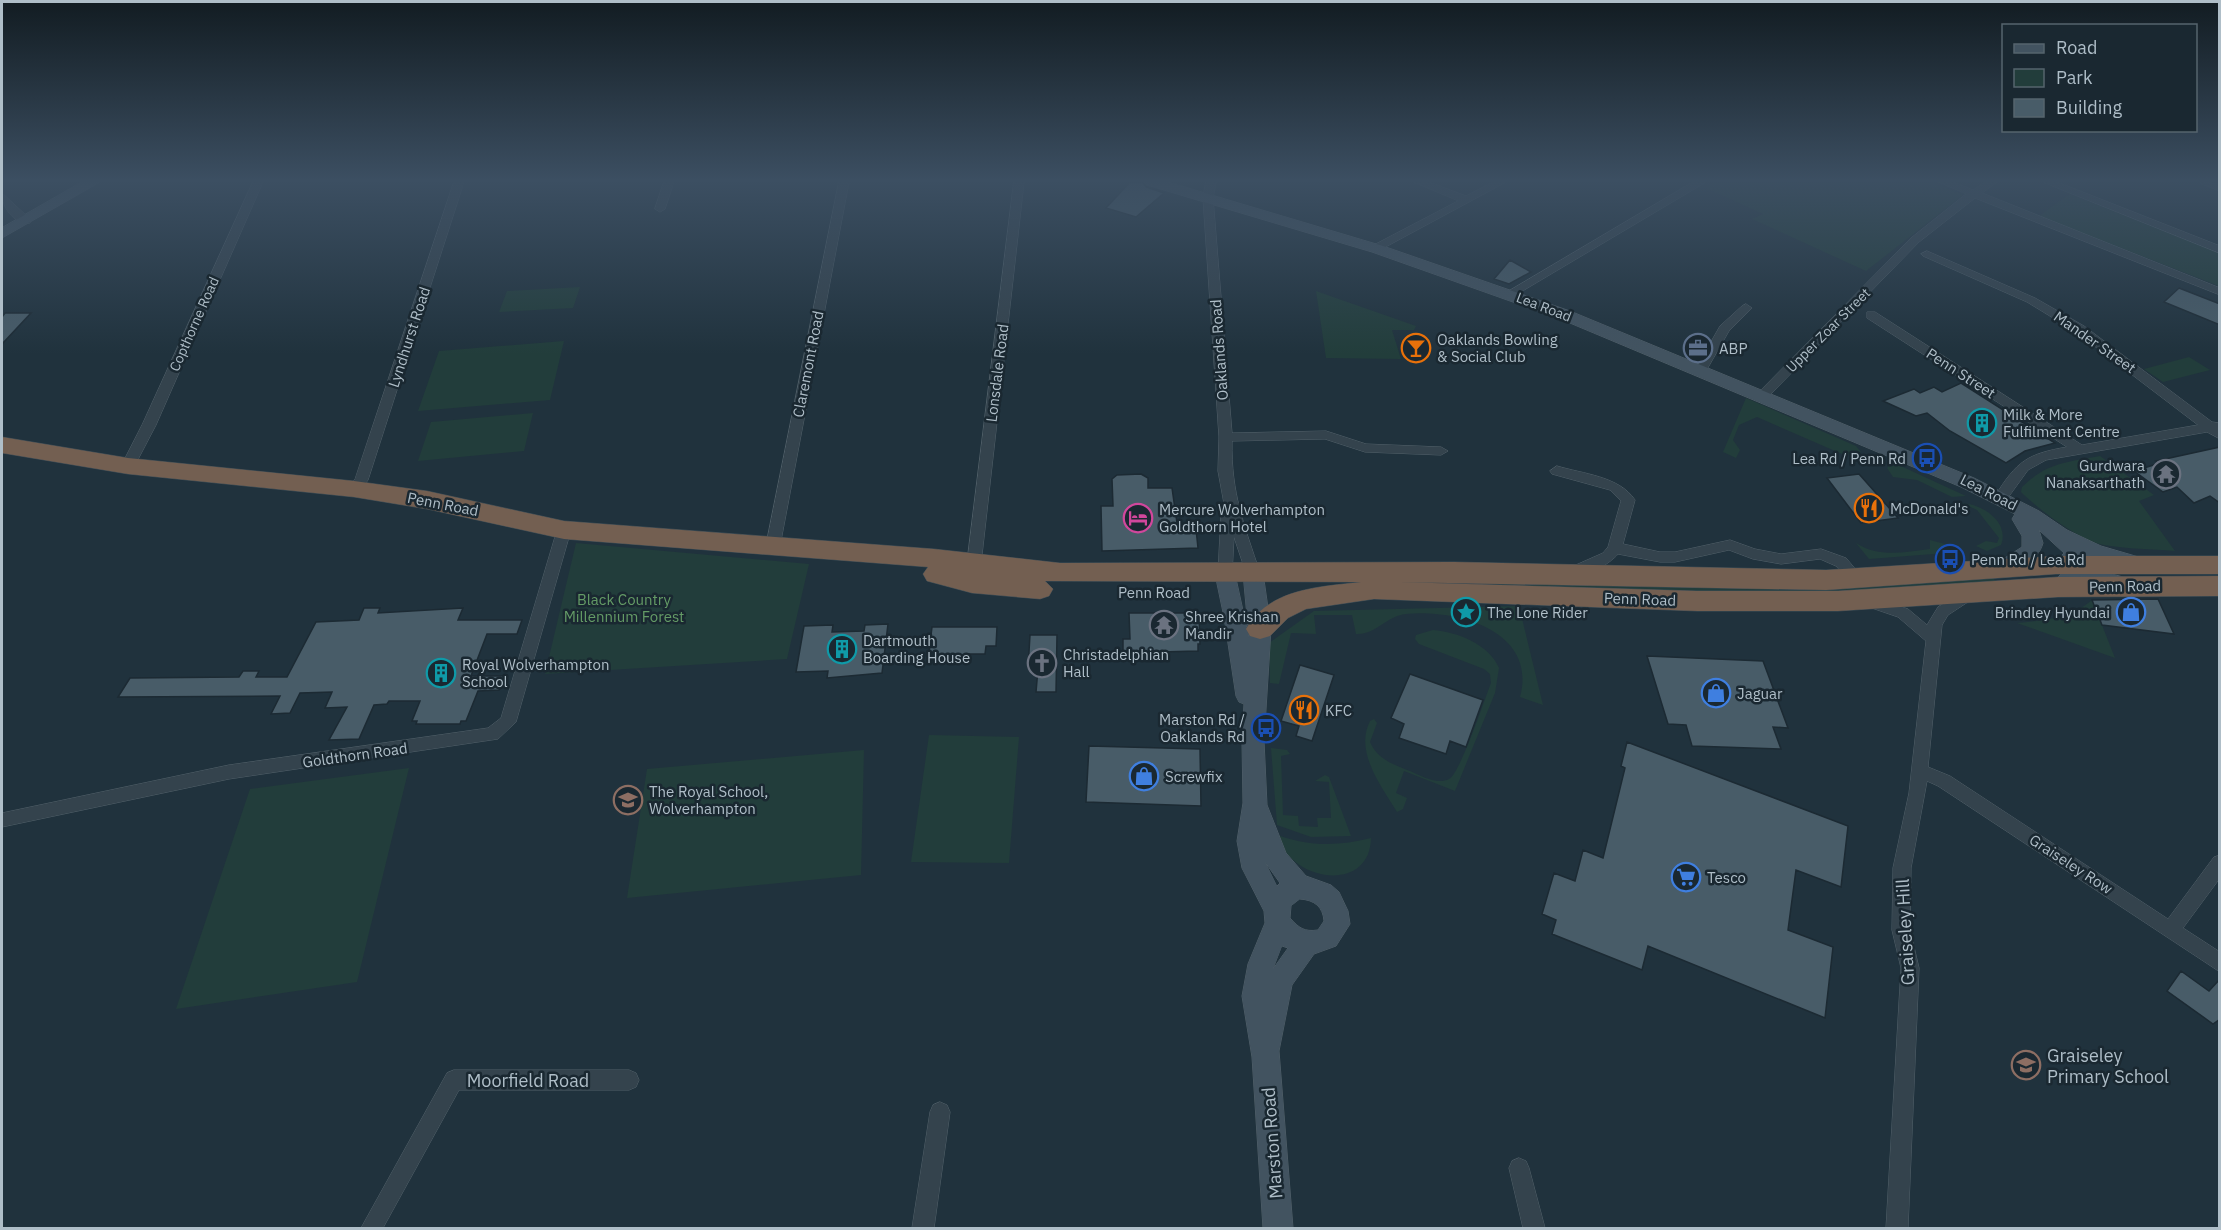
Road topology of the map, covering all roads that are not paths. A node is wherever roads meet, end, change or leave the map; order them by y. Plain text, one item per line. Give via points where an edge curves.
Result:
1 (232, 239) edge
2 (440, 239) edge
3 (833, 239) edge
4 (1012, 239) edge
5 (1212, 239) edge
6 (1347, 239) edge
7 (1392, 239) edge
8 (1603, 239) edge
9 (1917, 239) edge
10 (2087, 239) edge
11 (2193, 239) edge
12 (1374, 249) junction
13 (2220, 250) edge
14 (1927, 254) dead end
15 (2220, 292) edge
16 (1510, 294) junction
17 (1746, 308) dead end
18 (1871, 315) dead end
19 (1702, 368) junction
20 (1764, 394) junction
21 (2216, 429) edge
22 (1226, 437) junction
23 (2, 445) edge
24 (2081, 450) junction
25 (1441, 451) dead end
26 (1923, 465) junction
27 (128, 466) junction
28 (1557, 471) dead end
29 (354, 489) junction
30 (2002, 496) junction
31 (1229, 501) junction
32 (2022, 519) junction
33 (2050, 528) junction
34 (564, 530) junction
35 (773, 546) junction
36 (1616, 548) junction
37 (884, 556) junction
38 (974, 564) junction
39 (2078, 565) junction
40 (2220, 565) edge
41 (2004, 568) junction
42 (1570, 574) junction
43 (2131, 574) junction
44 (1255, 581) junction
45 (1227, 582) junction
46 (2220, 586) edge
47 (2058, 588) junction
48 (1862, 589) junction
49 (1373, 591) junction
50 (1969, 594) junction
51 (1260, 629) junction
52 (1932, 638) junction
53 (1253, 741) junction
54 (1919, 771) junction
55 (1255, 803) junction
56 (2, 820) edge
57 (2220, 863) edge
58 (1300, 887) junction
59 (1277, 917) junction
60 (2171, 930) junction
61 (1307, 943) junction
62 (2220, 963) edge
63 (1266, 1057) junction
64 (629, 1080) dead end
65 (940, 1112) dead end
66 (1519, 1168) dead end
67 (372, 1228) edge
68 (923, 1228) edge
69 (1278, 1228) edge
70 (1534, 1228) edge
71 (1897, 1228) edge

1 - 27 street, Copthorne Road
2 - 29 street, Lyndhurst Road via 361,480
3 - 35 street, Claremont Road
4 - 38 street, Lonsdale Road
5 - 22 street, Oaklands Road
6 - 12 street, Lea Road
7 - 12 street
8 - 16 street
9 - 20 street, Upper Zoar Street
10 - 15 street
11 - 13 street
12 - 16 street, Lea Road
14 - 21 street, Mander Street via 2031,300 2080,328
16 - 19 street, Lea Road
17 - 19 street via 1724,329
18 - 24 street, Penn Street
19 - 20 street, Lea Road
20 - 26 street, Lea Road
21 - 24 street
22 - 25 street via 1326,435 1365,448
22 - 31 street, Oaklands Road
23 - 27 highway, Penn Road
24 - 30 street via 2033,459
26 - 30 street, Lea Road
26 - 32 street, Lea Road via 2001,504
27 - 29 highway, Penn Road
28 - 36 street via 1614,487 1628,500
29 - 34 highway, Penn Road via 426,500
30 - 33 street, Lea Road
31 - 44 street, Oaklands Road
31 - 45 street, Oaklands Road
32 - 39 street, Lea Road via 2056,552
32 - 41 street, Lea Road via 2033,545 2025,558
33 - 39 street, Lea Road via 2069,545
33 - 43 street, Lea Road
34 - 35 highway, Penn Road
34 - 56 street, Goldthorn Road via 508,723 492,734 229,772
35 - 37 highway, Penn Road
36 - 42 street via 1608,557
36 - 48 street via 1675,557 1730,545 1781,559 1821,554 1841,562
37 - 38 highway, Penn Road
37 - 45 highway, Penn Road via 972,583 1066,591
38 - 45 highway, Penn Road
39 - 41 highway, Penn Road
39 - 43 highway, Penn Road
39 - 47 street via 2072,581
40 - 43 highway, Penn Road
41 - 48 highway, Penn Road
42 - 44 highway, Penn Road
42 - 48 highway, Penn Road via 1749,580
43 - 46 highway, Penn Road
43 - 47 highway, Penn Road
44 - 45 highway, Penn Road
44 - 49 highway, Penn Road
44 - 51 street
45 - 53 street
47 - 50 highway, Penn Road
48 - 49 highway, Penn Road via 1697,601
48 - 50 highway, Penn Road
48 - 52 street via 1903,613
49 - 51 highway via 1301,600 1278,611
50 - 52 street, Graiseley Hill via 1943,611
51 - 53 street
52 - 54 street, Graiseley Hill
53 - 55 street
54 - 60 street, Graiseley Row via 1944,781
54 - 71 street, Graiseley Hill via 1902,868 1901,930 1910,968
55 - 58 street via 1269,848 1281,869
55 - 59 street via 1249,841 1254,868
57 - 60 street
58 - 59 street, Marston Road via 1283,894
58 - 61 street via 1325,893 1338,916 1334,932
59 - 61 street via 1290,937
59 - 63 street, Marston Road via 1255,996
60 - 62 street, Graiseley Row
61 - 63 street, Marston Road via 1280,981
63 - 69 street, Marston Road
64 - 67 street, Moorfield Road via 454,1080
65 - 68 street
66 - 70 street

